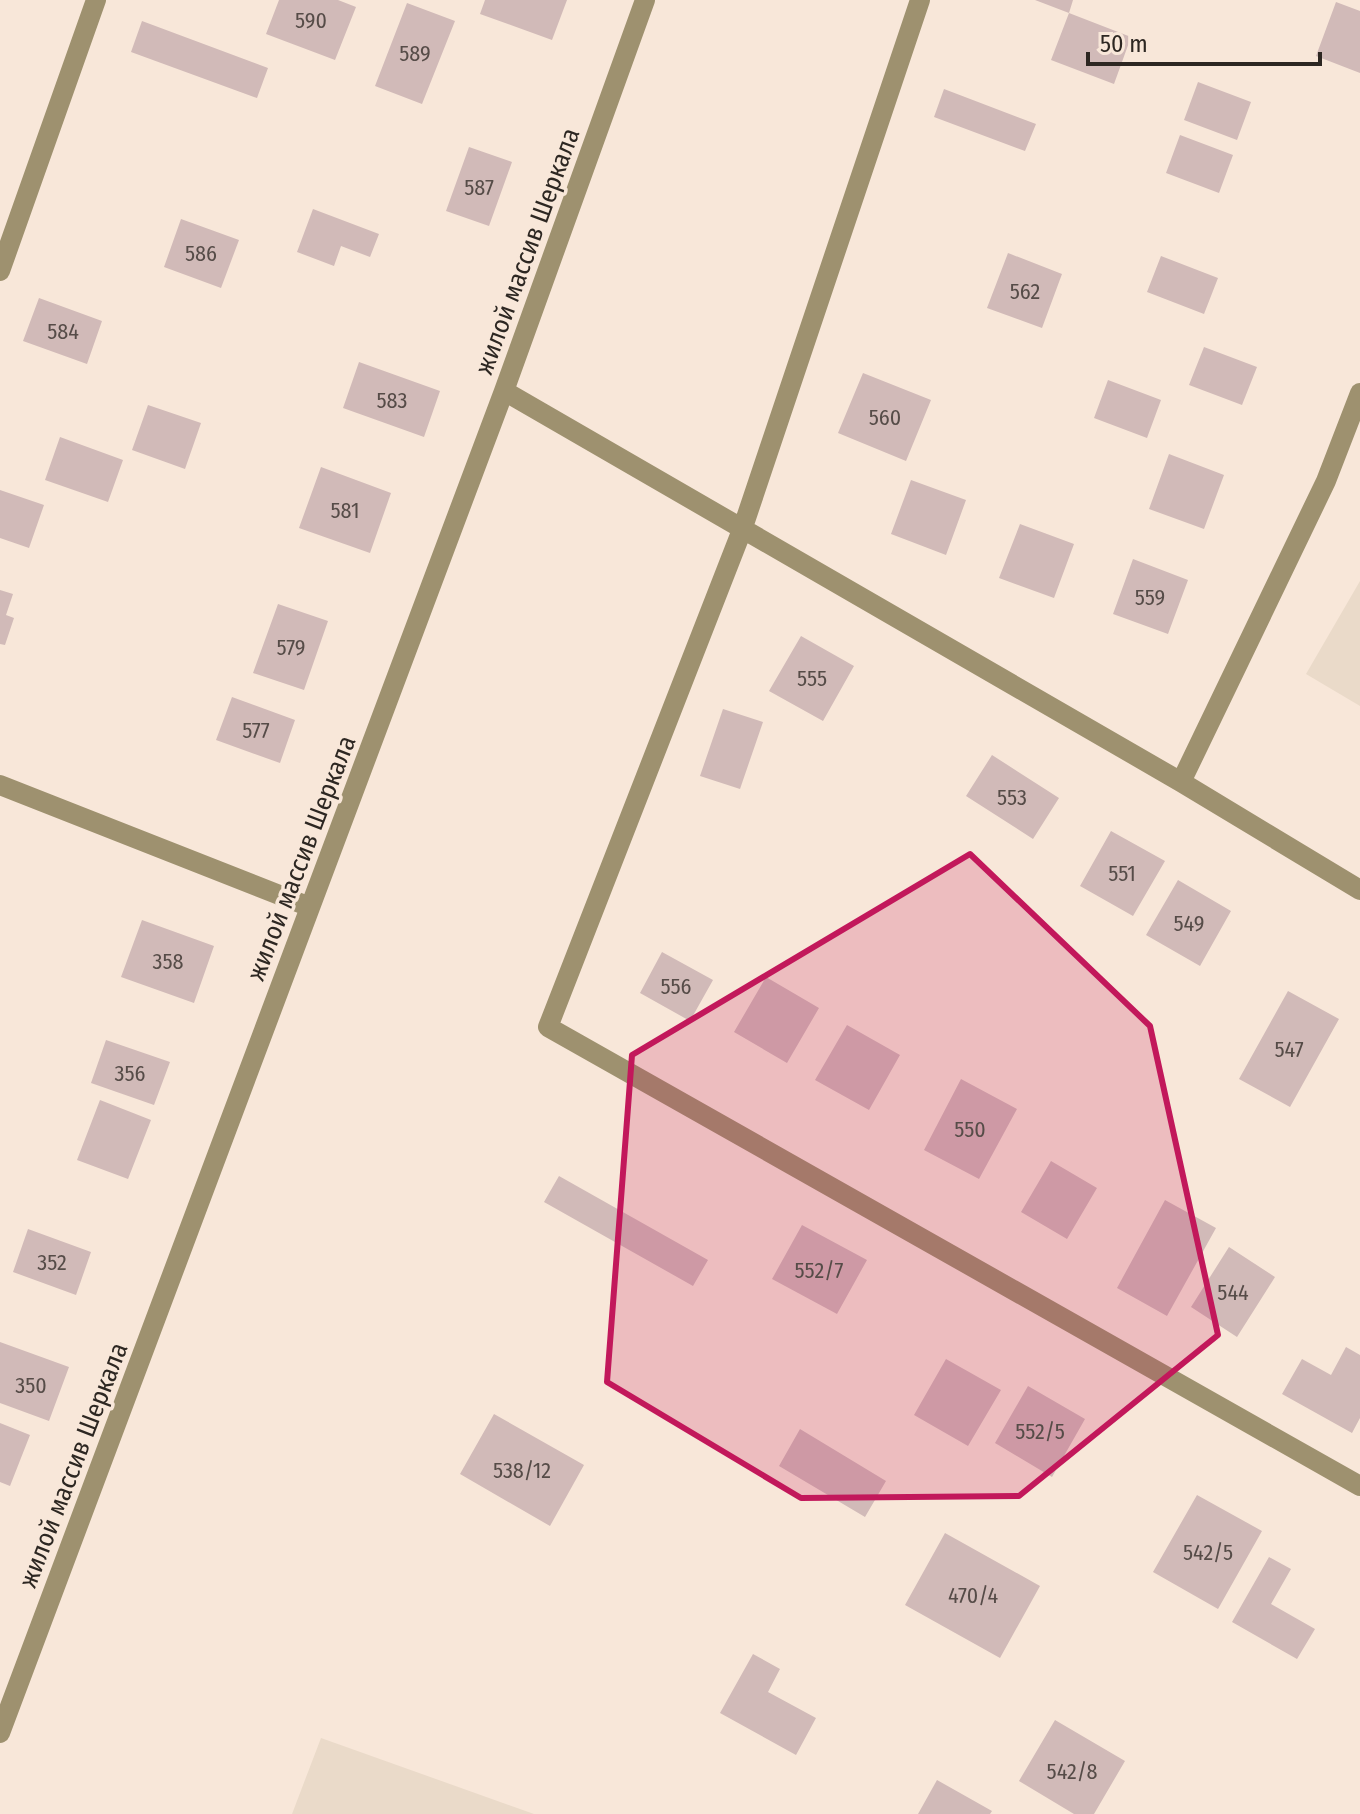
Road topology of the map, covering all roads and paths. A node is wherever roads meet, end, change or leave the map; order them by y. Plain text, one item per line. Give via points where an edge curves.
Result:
1 (96, 0) edge
2 (645, 0) edge
3 (920, 0) edge
4 (0, 271) edge
5 (504, 391) junction
6 (1360, 393) edge
7 (742, 530) junction
8 (1181, 782) junction
9 (0, 785) edge
10 (1360, 890) edge
11 (310, 907) junction
12 (1360, 1486) edge
13 (0, 1733) edge

1 - 4 street
2 - 5 street, жилой массив Шеркала
3 - 7 street
5 - 7 street
5 - 11 street, жилой массив Шеркала
6 - 8 street via 1326,481
7 - 8 street
7 - 12 street via 548,1027
8 - 10 street
9 - 11 street
11 - 13 street, жилой массив Шеркала

